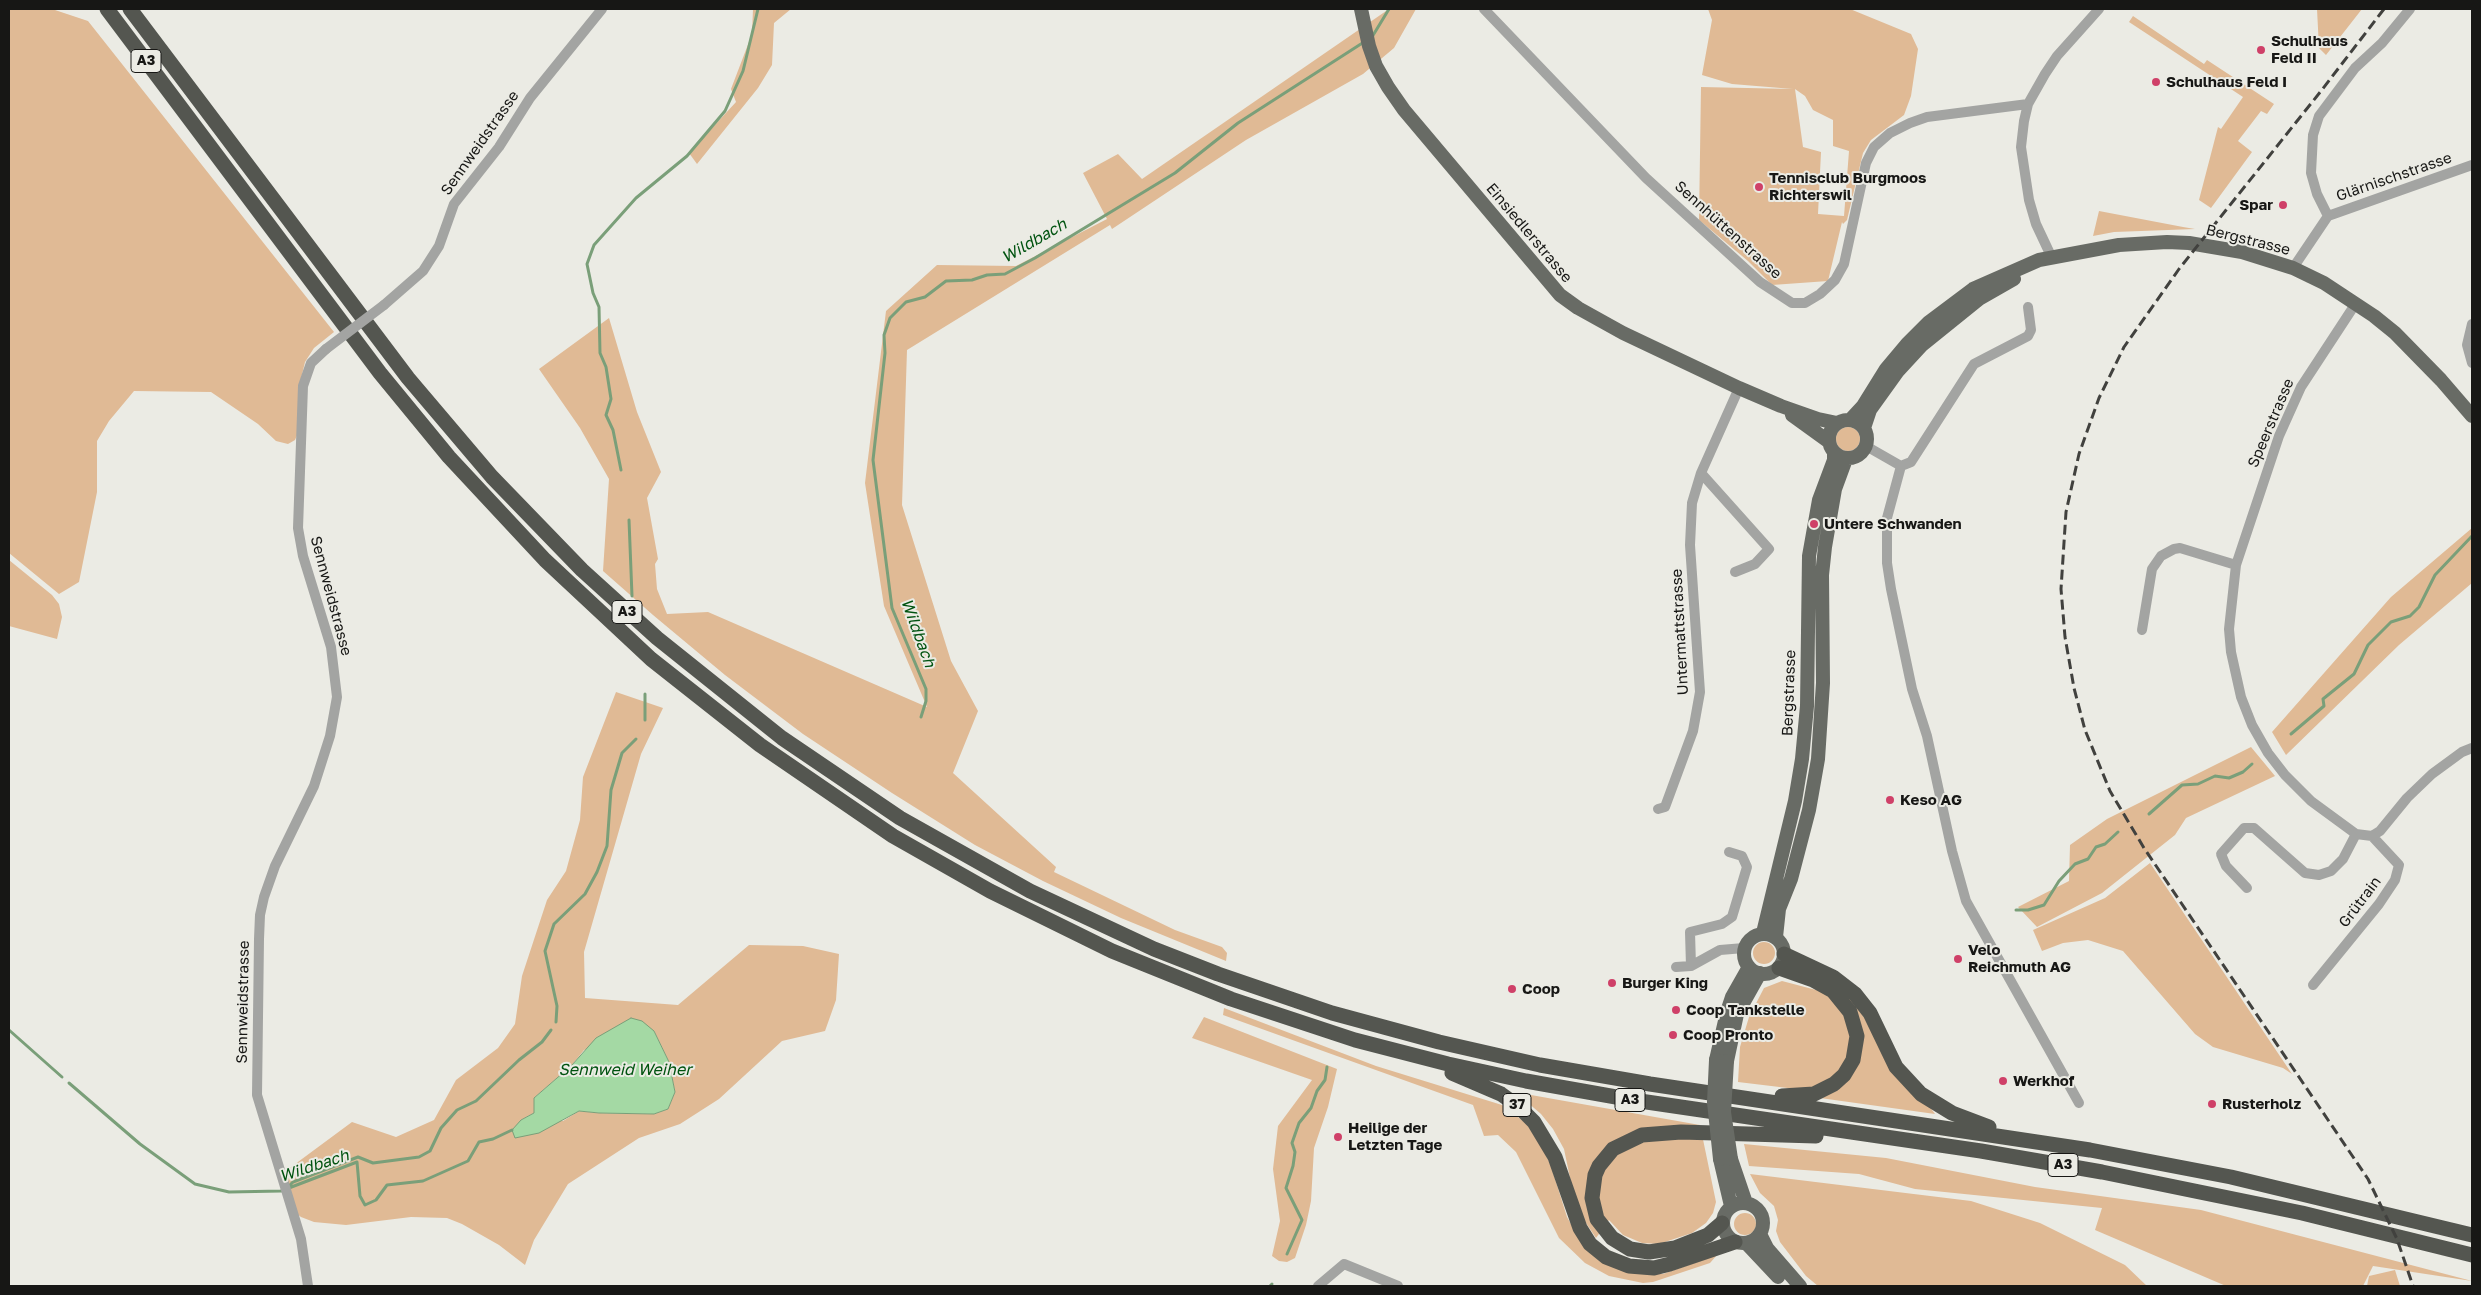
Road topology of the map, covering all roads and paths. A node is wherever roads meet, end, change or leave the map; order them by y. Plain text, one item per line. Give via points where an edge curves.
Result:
1 (107, 9) edge
2 (130, 9) edge
3 (602, 9) edge
4 (1361, 9) edge
5 (1484, 9) edge
6 (2099, 9) edge
7 (2410, 9) edge
8 (2028, 104) junction
9 (2472, 166) edge
10 (2328, 216) junction
11 (2052, 258) junction
12 (2293, 268) junction
13 (2356, 304) junction
14 (2028, 307) dead end
15 (2472, 324) edge
16 (2472, 363) edge
17 (1739, 388) junction
18 (1781, 406) junction
19 (2472, 416) edge
20 (1844, 422) junction
21 (1864, 428) junction
22 (1866, 446) junction
23 (1836, 451) junction
24 (1901, 466) junction
25 (1701, 473) junction
26 (2236, 565) junction
27 (1735, 572) dead end
28 (2142, 630) dead end
29 (2472, 748) edge
30 (1658, 809) dead end
31 (2356, 834) junction
32 (2372, 836) junction
33 (1729, 852) dead end
34 (2247, 888) dead end
35 (1769, 935) junction
36 (1744, 948) junction
37 (1782, 961) junction
38 (1691, 966) junction
39 (1676, 967) dead end
40 (1755, 970) junction
41 (2313, 985) dead end
42 (1370, 1044) junction
43 (1742, 1098) junction
44 (2079, 1103) dead end
45 (1892, 1138) junction
46 (2021, 1138) junction
47 (1725, 1159) junction
48 (1746, 1203) junction
49 (1731, 1206) junction
50 (1722, 1223) junction
51 (1760, 1234) junction
52 (2472, 1235) edge
53 (1740, 1243) junction
54 (2472, 1255) edge
55 (308, 1286) edge
56 (1318, 1286) edge
57 (1398, 1286) edge
58 (1787, 1286) edge
59 (1800, 1286) edge

1 - 42 highway, A3 via 342,324 449,457 556,572 686,688 825,791 893,836 990,892 1171,976 1286,1018
2 - 43 highway, A3 via 376,337 492,477 582,570 657,638 735,702 831,772 909,823 1039,895 1154,948 1258,989 1366,1023 1487,1054
3 - 55 street, Sennweidstrasse, bridge via 530,98 499,147 454,204 439,246 423,271 311,362 303,386 298,528 303,556 331,647 337,697 330,736 314,786 276,866 260,915 257,1095 296,1222 305,1256
4 - 17 main road, Einsiedlerstrasse via 1376,66 1404,110 1560,296 1623,333
5 - 8 street, Sennhüttenstrasse via 1646,178 1760,282 1792,303 1805,303 1835,280 1844,264 1866,162 1874,147 1890,133 1927,118
6 - 8 street via 2057,56
7 - 10 street via 2382,43 2355,68 2319,116 2313,135 2311,173
8 - 11 street via 2021,146 2024,173 2036,224
9 - 10 street, Glärnischstrasse
10 - 12 street, Glärnischstrasse
11 - 12 main road, Bergstrasse via 2120,245 2167,242 2219,247
11 - 20 main road, Bergstrasse via 1990,280 1929,322 1886,369 1863,406
11 - 21 main road, Bergstrasse via 2039,268 1996,288 1940,328 1898,371 1870,410
12 - 13 main road, Bergstrasse
13 - 19 main road, Bergstrasse via 2395,333
13 - 26 street, Speerstrasse via 2301,387 2279,436
14 - 24 street via 2031,330 2028,336 1974,364 1911,462
15 - 16 street via 2467,345
17 - 18 main road, Einsiedlerstrasse
17 - 25 street, Untermattstrasse
18 - 20 main road, Einsiedlerstrasse via 1818,419
18 - 23 main road, Einsiedlerstrasse
20 - 21 main road
20 - 23 main road, Bergstrasse via 1830,431
21 - 22 main road, Bergstrasse
22 - 23 main road via 1857,456
22 - 24 street
23 - 35 main road, Bergstrasse via 1835,489 1822,575 1823,683 1818,759 1791,879
24 - 44 street via 1888,518 1888,572 1904,657 1927,736 1954,859 1966,901 1977,923
25 - 27 street via 1769,549 1755,564
25 - 30 street, Untermattstrasse via 1692,503 1690,537 1700,692 1693,731 1665,807
26 - 28 street via 2180,548 2161,556 2152,568
26 - 31 street, Speerstrasse via 2230,606 2231,652 2240,697 2252,725 2285,775 2311,801
29 - 32 street via 2432,774
31 - 32 street, Speerstrasse
31 - 34 street via 2343,859 2330,871 2319,875 2305,873 2254,828 2244,828 2221,854 2226,866
32 - 41 street, Grütrain via 2399,865 2395,880 2380,904
33 - 38 street via 1742,856 1747,867 1732,917 1722,924 1690,932
35 - 36 main road via 1751,938
35 - 37 main road via 1784,947
36 - 38 street via 1720,950
36 - 40 main road via 1745,962
37 - 40 main road via 1770,973
37 - 43 highway via 1843,1001 1853,1017 1856,1030 1854,1054 1844,1075 1823,1090 1801,1096
37 - 46 highway via 1833,977 1856,994 1870,1013 1896,1067 1921,1094 1952,1113
38 - 39 street
40 - 47 main road, bridge via 1729,1004 1723,1024 1714,1102
42 - 45 highway, A3 via 1536,1083
42 - 53 highway, 37 via 1480,1084 1519,1107 1547,1141 1580,1228 1590,1244 1606,1257 1629,1266 1654,1268
43 - 46 highway, A3
45 - 50 highway via 1700,1132 1652,1134 1632,1138 1613,1149 1593,1179 1592,1202 1597,1219 1612,1238 1630,1248 1649,1252 1675,1248 1708,1235
45 - 54 highway, A3 via 2025,1158 2163,1184 2302,1213
46 - 52 highway, A3 via 2231,1177
47 - 48 main road
47 - 49 main road
48 - 49 main road
48 - 51 main road via 1757,1208 1763,1218
49 - 50 main road
50 - 53 main road via 1725,1232
51 - 53 main road
51 - 59 main road via 1767,1248
53 - 58 main road
56 - 57 street via 1344,1264

